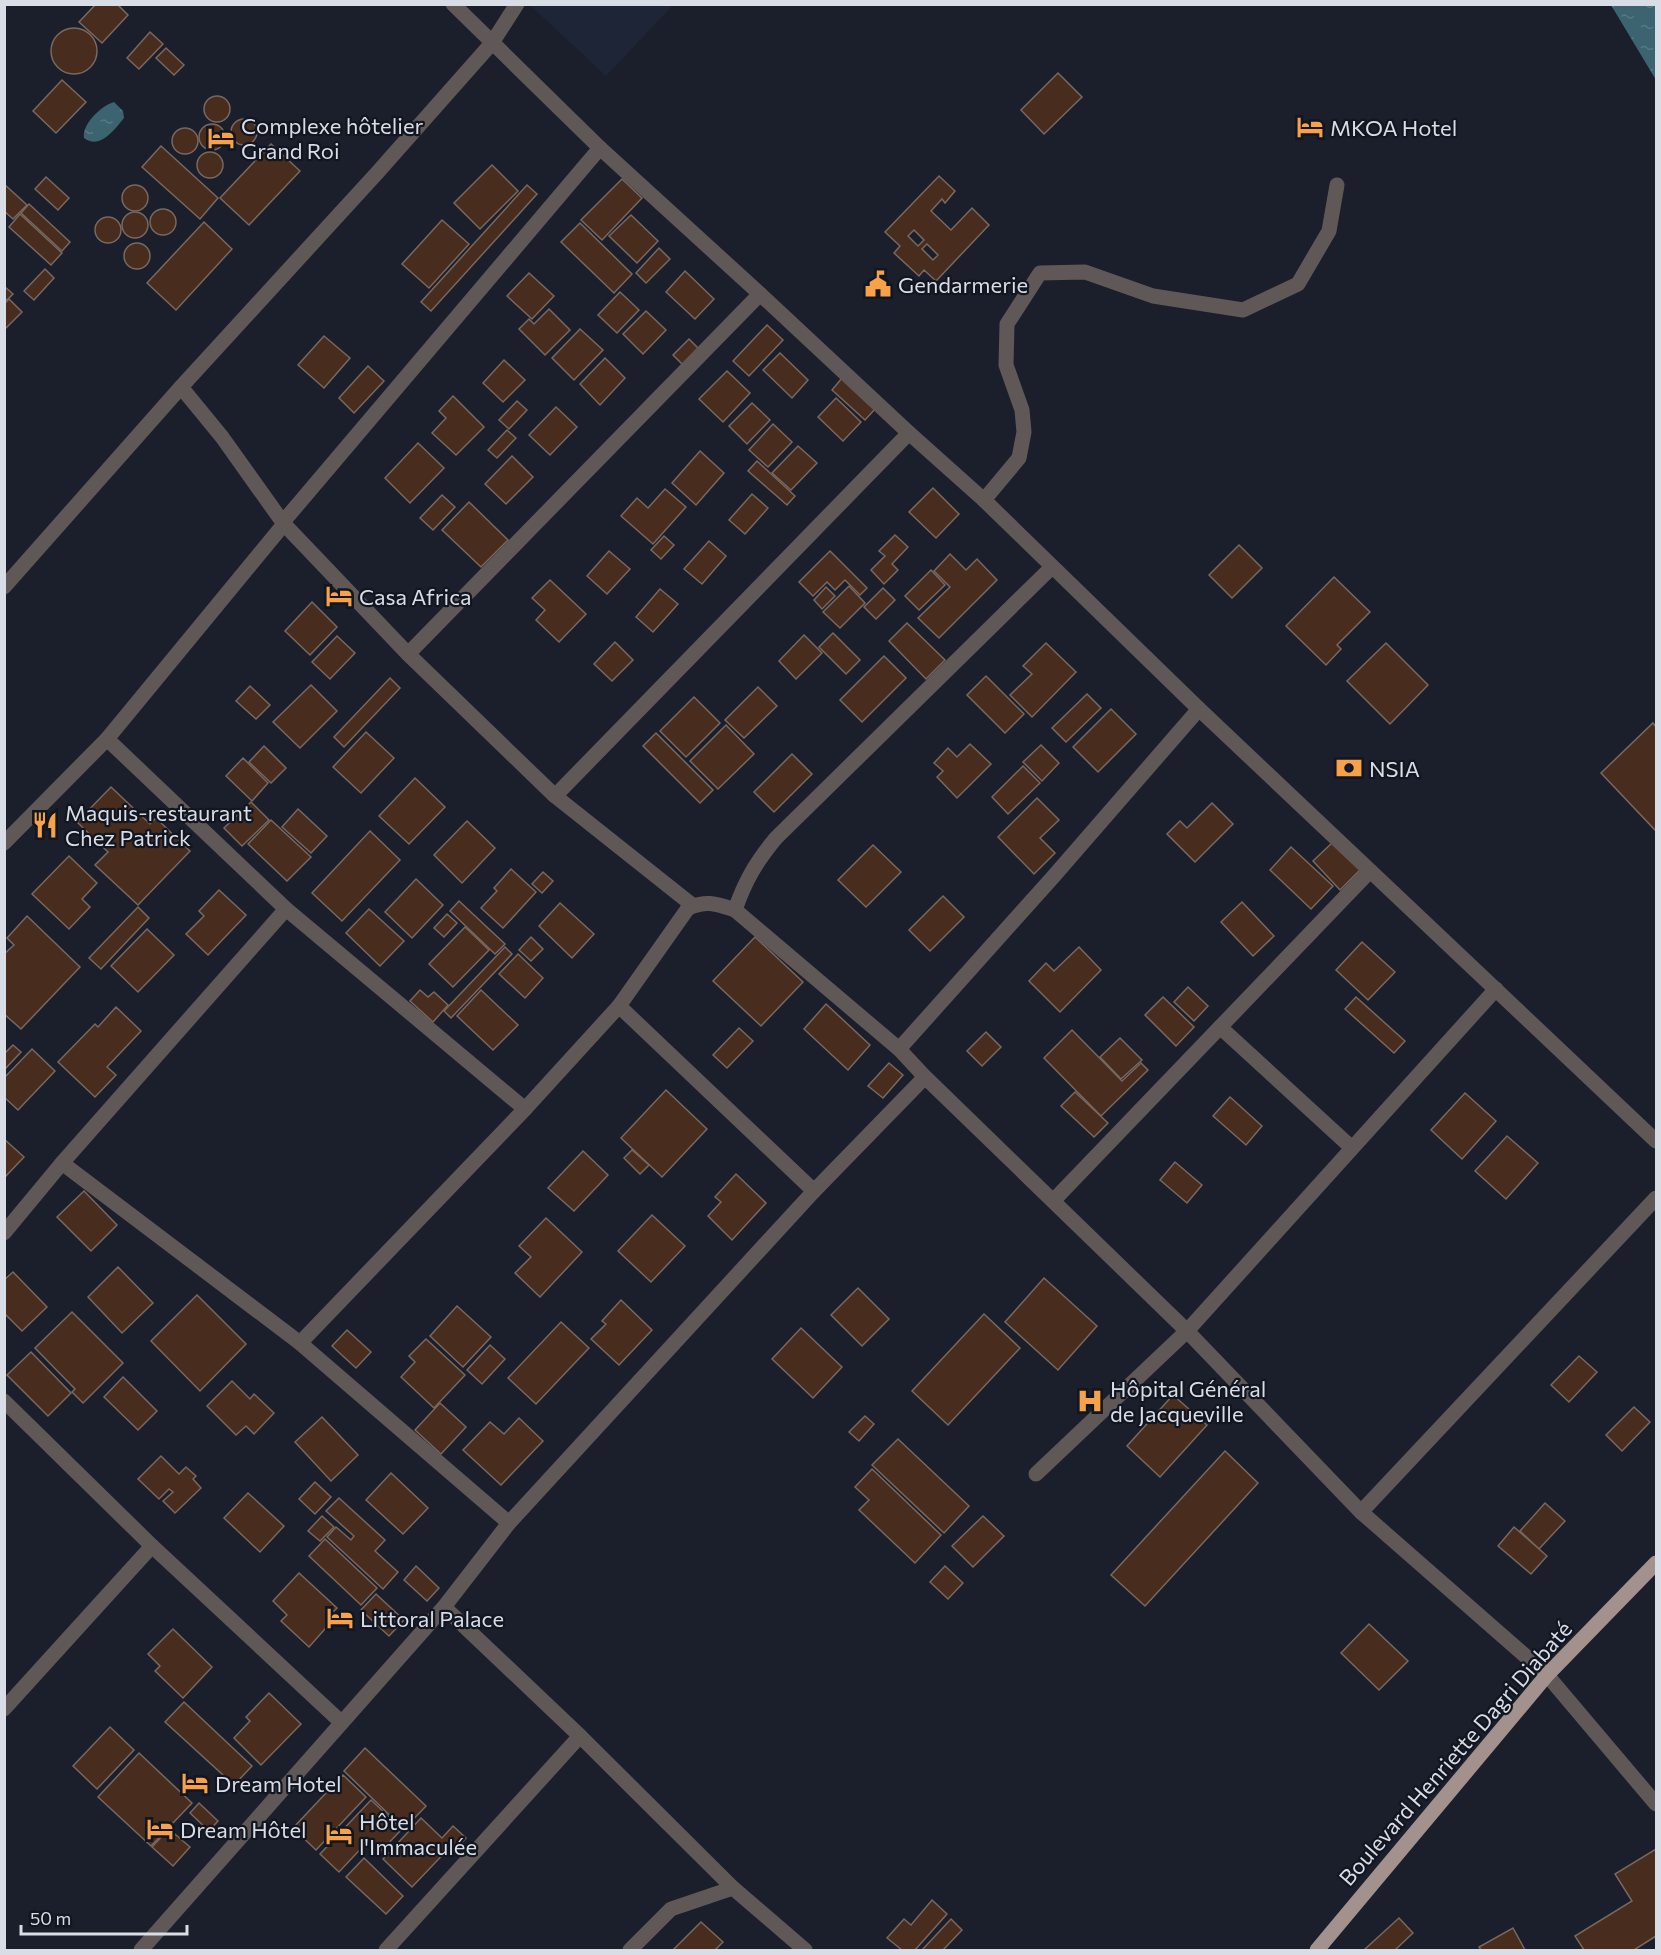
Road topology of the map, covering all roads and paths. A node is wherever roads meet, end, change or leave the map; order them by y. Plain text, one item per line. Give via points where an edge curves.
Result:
1 (453, 4) edge
2 (517, 4) edge
3 (492, 44) junction
4 (600, 148) junction
5 (1337, 185) dead end
6 (760, 294) junction
7 (181, 387) junction
8 (909, 434) junction
9 (984, 500) junction
10 (283, 523) junction
11 (1052, 567) junction
12 (4, 587) edge
13 (408, 654) junction
14 (1199, 709) junction
15 (107, 739) junction
16 (555, 796) junction
17 (4, 843) edge
18 (1370, 871) junction
19 (691, 904) junction
20 (285, 909) junction
21 (735, 910) junction
22 (1496, 989) junction
23 (620, 1006) junction
24 (1220, 1027) junction
25 (899, 1048) junction
26 (926, 1077) junction
27 (525, 1109) junction
28 (1656, 1141) edge
29 (1352, 1148) junction
30 (62, 1162) junction
31 (814, 1191) junction
32 (1656, 1198) edge
33 (1054, 1200) junction
34 (4, 1233) edge
35 (1186, 1331) junction
36 (300, 1343) junction
37 (4, 1401) edge
38 (1036, 1474) dead end
39 (1361, 1512) junction
40 (509, 1523) junction
41 (152, 1546) junction
42 (1656, 1563) edge
43 (444, 1607) junction
44 (1547, 1675) junction
45 (4, 1709) edge
46 (341, 1722) junction
47 (580, 1736) junction
48 (1656, 1804) edge
49 (733, 1888) junction
50 (141, 1950) edge
51 (386, 1950) edge
52 (630, 1950) edge
53 (805, 1950) edge
54 (1317, 1950) edge

1 - 3 street
2 - 3 street
3 - 4 street
3 - 7 street
4 - 6 street
4 - 10 street
5 - 9 street via 1329,231 1298,284 1244,310 1153,296 1085,272 1040,273 1007,324 1006,365 1022,410 1024,432 1019,458
6 - 8 street
6 - 13 street
7 - 10 street
7 - 12 street
8 - 9 street
8 - 16 street
9 - 11 street
10 - 13 street
10 - 15 street
11 - 14 street
11 - 21 street via 776,838 757,861
13 - 16 street
14 - 18 street
14 - 25 street
15 - 17 street
15 - 20 street
16 - 19 street
18 - 22 street
18 - 24 street
19 - 21 street via 688,908 702,903
19 - 23 street
20 - 27 street
20 - 30 street
21 - 25 street
22 - 28 street
22 - 29 street
23 - 27 street
23 - 31 street
24 - 29 street
24 - 33 street
25 - 26 street
26 - 31 street
26 - 33 street
27 - 36 street
29 - 35 street
30 - 34 street
30 - 36 street
31 - 40 street
32 - 39 street
33 - 35 street
35 - 38 street
35 - 39 street
36 - 40 street
37 - 41 street
39 - 44 street
40 - 43 street
41 - 45 street
41 - 46 street
42 - 44 main road, Boulevard Henriette Dagri Diabaté
43 - 46 street
43 - 47 street
44 - 48 street
44 - 54 main road, Boulevard Henriette Dagri Diabaté
46 - 50 street
47 - 49 street
47 - 51 street
49 - 52 street via 671,1909
49 - 53 street

